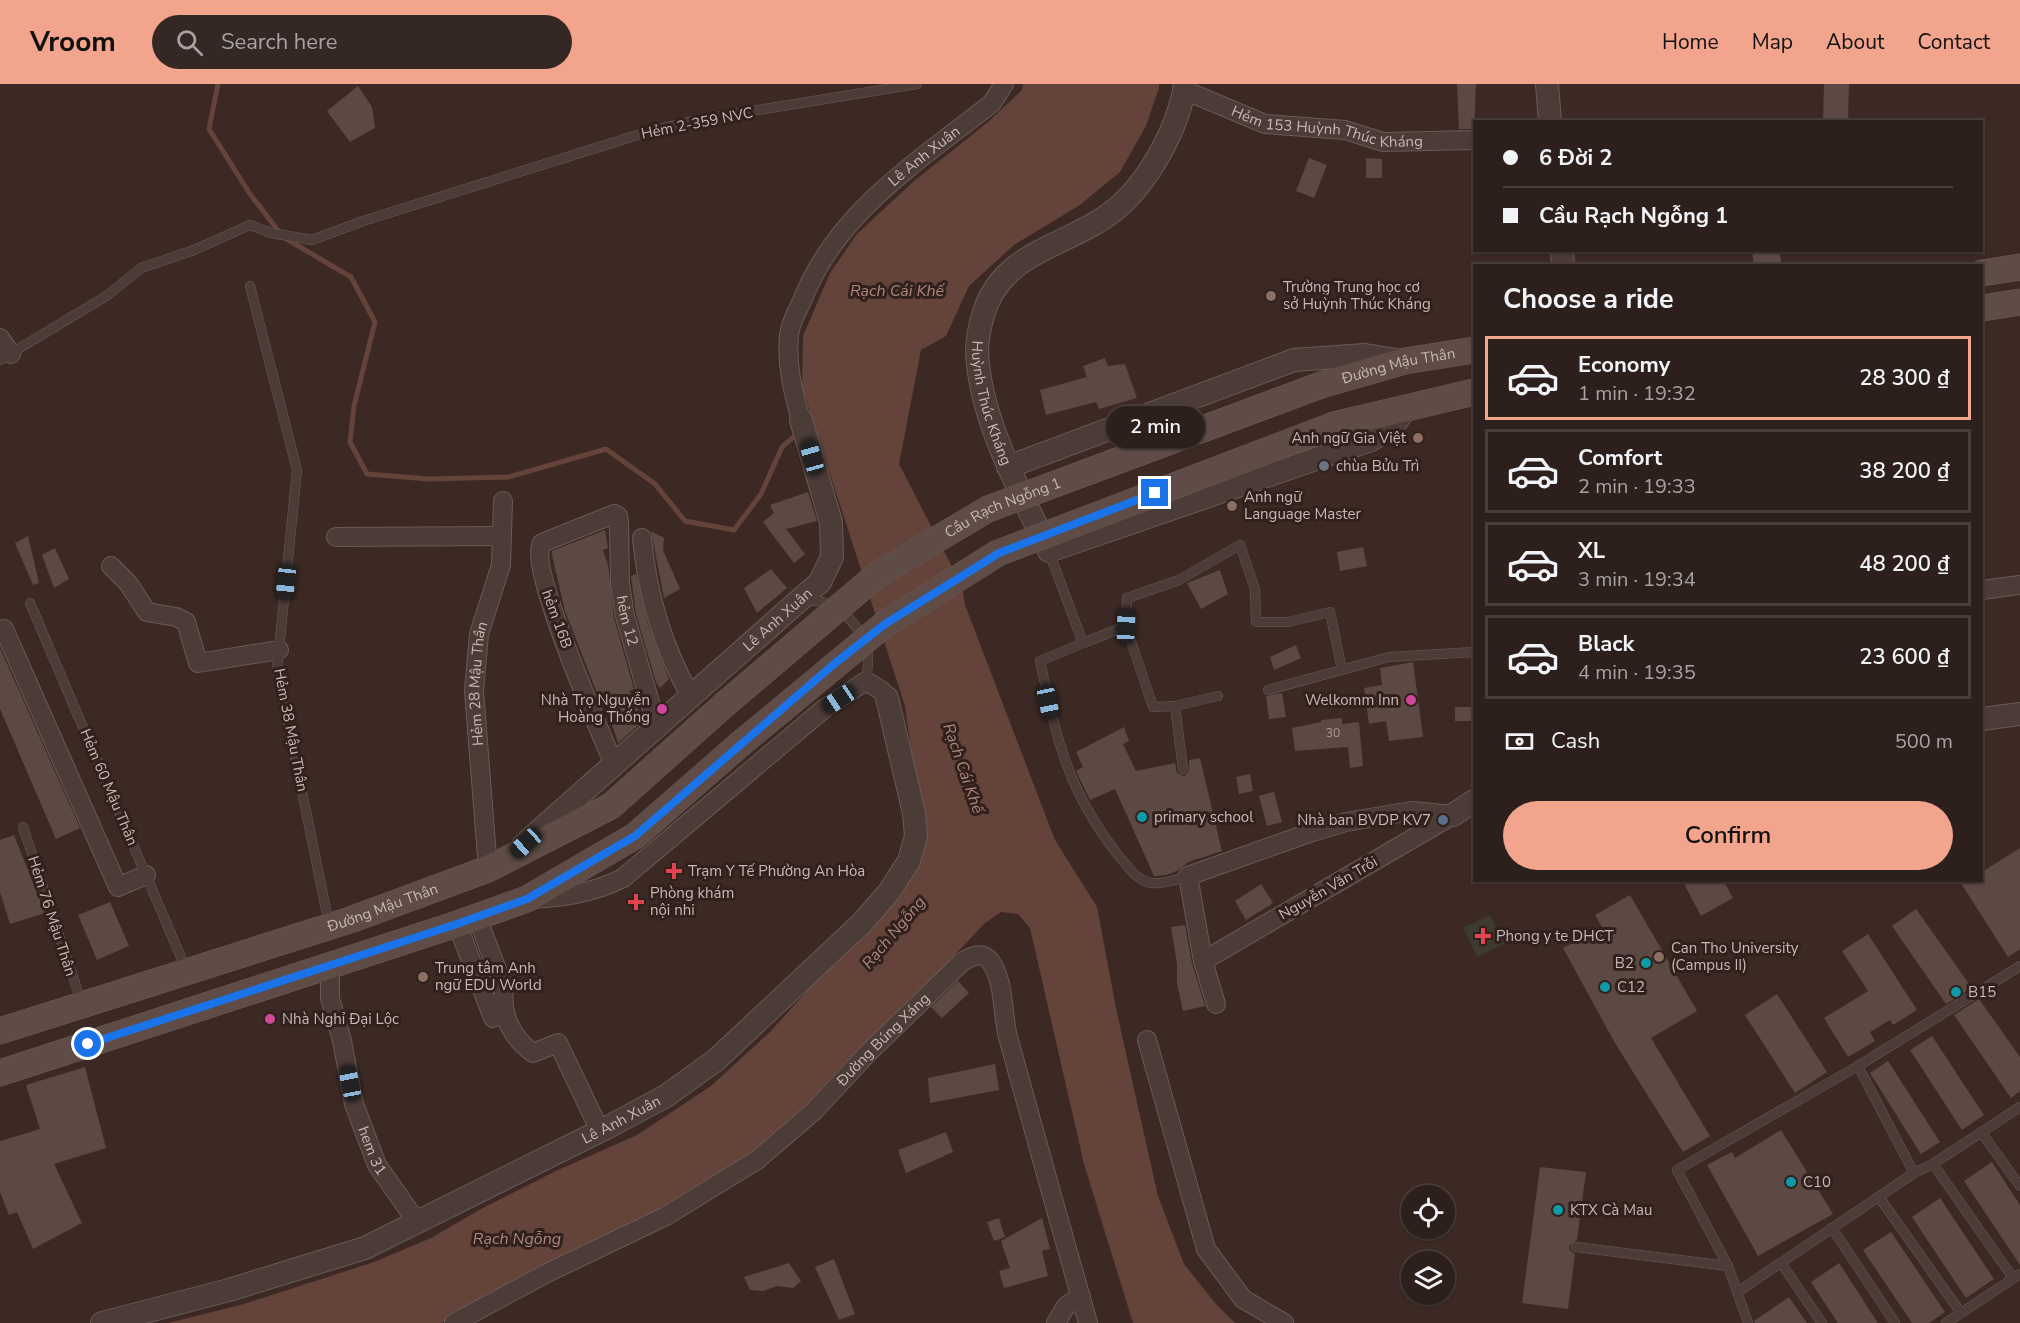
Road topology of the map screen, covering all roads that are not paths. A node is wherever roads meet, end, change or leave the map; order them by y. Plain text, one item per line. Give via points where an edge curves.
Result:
1 (917, 84) edge
2 (1004, 84) edge
3 (1547, 84) edge
4 (1184, 87) edge
5 (1550, 120) edge
6 (1473, 140) edge
7 (2020, 267) edge
8 (1983, 273) edge
9 (250, 286) dead end
10 (2020, 302) edge
11 (1983, 308) edge
12 (0, 338) edge
13 (1473, 350) edge
14 (6, 357) edge
15 (1405, 361) junction
16 (1321, 385) joint
17 (1473, 392) edge
18 (1406, 408) junction
19 (803, 428) joint
20 (1008, 467) junction
21 (503, 501) dead end
22 (614, 514) joint
23 (502, 536) junction
24 (336, 537) dead end
25 (642, 538) dead end
26 (1049, 551) junction
27 (111, 566) dead end
28 (2020, 585) edge
29 (1983, 590) edge
30 (799, 601) junction
31 (30, 603) dead end
32 (1126, 626) junction
33 (4, 629) dead end
34 (1083, 643) junction
35 (279, 650) junction
36 (1473, 652) edge
37 (1342, 670) junction
38 (866, 681) junction
39 (1268, 690) dead end
40 (1218, 696) dead end
41 (691, 697) junction
42 (887, 698) joint
43 (724, 705) joint
44 (1175, 706) junction
45 (2020, 714) edge
46 (1983, 719) edge
47 (657, 728) junction
48 (614, 765) junction
49 (1183, 769) dead end
50 (1473, 802) edge
51 (1453, 815) junction
52 (23, 827) dead end
53 (498, 864) junction
54 (146, 875) junction
55 (1188, 876) junction
56 (527, 899) junction
57 (467, 921) junction
58 (329, 926) junction
59 (1203, 961) junction
60 (330, 965) junction
61 (2020, 966) edge
62 (187, 971) junction
63 (82, 1004) junction
64 (1216, 1004) dead end
65 (493, 1018) dead end
66 (0, 1031) edge
67 (1147, 1040) dead end
68 (1858, 1066) junction
69 (0, 1073) edge
70 (2020, 1107) edge
71 (600, 1131) junction
72 (1981, 1132) junction
73 (1933, 1164) junction
74 (1914, 1173) junction
75 (2020, 1186) edge
76 (1879, 1197) junction
77 (417, 1222) junction
78 (1832, 1228) junction
79 (1576, 1247) dead end
80 (1781, 1263) junction
81 (1728, 1266) junction
82 (2017, 1276) edge
83 (1739, 1292) junction
84 (1081, 1296) junction
85 (1961, 1313) junction
86 (102, 1323) edge
87 (454, 1323) edge
88 (1056, 1323) edge
89 (1088, 1323) edge
90 (1284, 1323) edge
91 (1748, 1323) edge
92 (1822, 1323) edge
93 (1895, 1323) edge
94 (1946, 1323) edge

1 - 14 lane, Hẻm 2-359 NVC via 691,122 636,136 363,220 312,240 250,225 141,268 108,295
2 - 19 street, Lê Anh Xuân via 992,103 876,194 830,247 807,286 789,333 790,383
3 - 5 street
4 - 6 street, Hẻm 153 Huỳnh Thúc Kháng via 1265,124 1345,130 1383,142
4 - 20 street, Huỳnh Thúc Kháng via 1166,140 1141,185 1112,212 1027,258 1003,275 993,289 978,332 977,353 984,395
7 - 8 main road
9 - 35 lane, Hẻm 38 Mậu Thân via 297,470
10 - 11 main road
12 - 14 street
13 - 15 main road, Đường Mậu Thân
15 - 16 main road, Đường Mậu Thân
15 - 20 street, Huỳnh Thúc Kháng via 1365,355 1294,360
16 - 43 main road, Cầu Rạch Ngỗng 1, bridge via 988,509 877,575
17 - 18 main road
18 - 26 street via 1393,426 1371,440
18 - 56 main road, bridge via 1334,425 999,553 885,624 635,836
19 - 30 street, Lê Anh Xuân via 831,522 832,557 820,582
20 - 26 street
21 - 23 street, Hẻm 28 Mậu Thân
22 - 47 street, hẻm 12 via 619,522 625,616
22 - 48 street, hẻm 16B via 542,543 538,552 544,586
23 - 24 street
23 - 53 street, Hẻm 28 Mậu Thân via 501,565 479,634 474,691
25 - 41 street via 648,585 673,663
26 - 34 lane
27 - 35 street via 147,612 186,622 198,663
28 - 29 street
30 - 38 lane via 835,605 853,624 867,648
30 - 41 street, Lê Anh Xuân
31 - 54 lane, Hẻm 60 Mậu Thân
32 - 34 lane
32 - 37 lane via 1128,598 1179,580 1240,545 1255,589 1256,622 1288,622 1330,612
32 - 44 lane via 1153,707
33 - 54 street via 118,887
34 - 55 lane via 1040,662 1057,743 1077,791 1094,824 1137,878 1153,884
35 - 58 lane, Hẻm 38 Mậu Thân via 277,669
36 - 37 lane via 1389,657
37 - 39 lane
38 - 42 street
38 - 56 street via 825,708 623,878 600,890 569,897
40 - 44 lane
41 - 47 street, Lê Anh Xuân
42 - 71 street, Lê Anh Xuân via 916,836 909,861 889,892 862,923 716,1060 666,1096
43 - 53 main road, Đường Mậu Thân via 611,806
44 - 49 lane
45 - 46 street
47 - 48 street, Lê Anh Xuân
48 - 53 street, Lê Anh Xuân
50 - 51 street, Nguyễn Văn Trỗi
51 - 55 street via 1412,811 1346,822
51 - 59 street, Nguyễn Văn Trỗi
52 - 63 lane, Hẻm 76 Mậu Thân
53 - 58 main road, Đường Mậu Thân
54 - 62 lane, Hẻm 60 Mậu Thân
55 - 59 street
56 - 57 main road
57 - 60 main road
57 - 65 street
57 - 71 street via 504,988 502,998 512,1034 532,1053 563,1040
58 - 62 main road, Đường Mậu Thân
59 - 64 street
60 - 69 main road
60 - 77 street, hem 31 via 330,998 354,1104 377,1165
61 - 68 lane
62 - 63 main road, Đường Mậu Thân
63 - 66 main road, Đường Mậu Thân
67 - 90 street via 1206,1249 1243,1299
68 - 74 lane
68 - 81 lane via 1677,1170
70 - 72 lane
71 - 77 street, Lê Anh Xuân
72 - 73 lane
72 - 75 lane
73 - 74 lane
73 - 82 lane
74 - 76 lane
76 - 78 lane
76 - 85 lane
77 - 86 street, Lê Anh Xuân via 353,1251 229,1290
78 - 80 lane
78 - 93 lane
79 - 81 lane
80 - 83 lane
80 - 92 lane
81 - 83 lane
82 - 85 lane
83 - 91 lane
84 - 87 street, Đường Búng Xáng via 1007,1030 997,976 989,959 981,955 962,962 814,1111 757,1160 666,1216
84 - 88 street via 1066,1306
84 - 89 street, Đường Búng Xáng
85 - 94 lane

